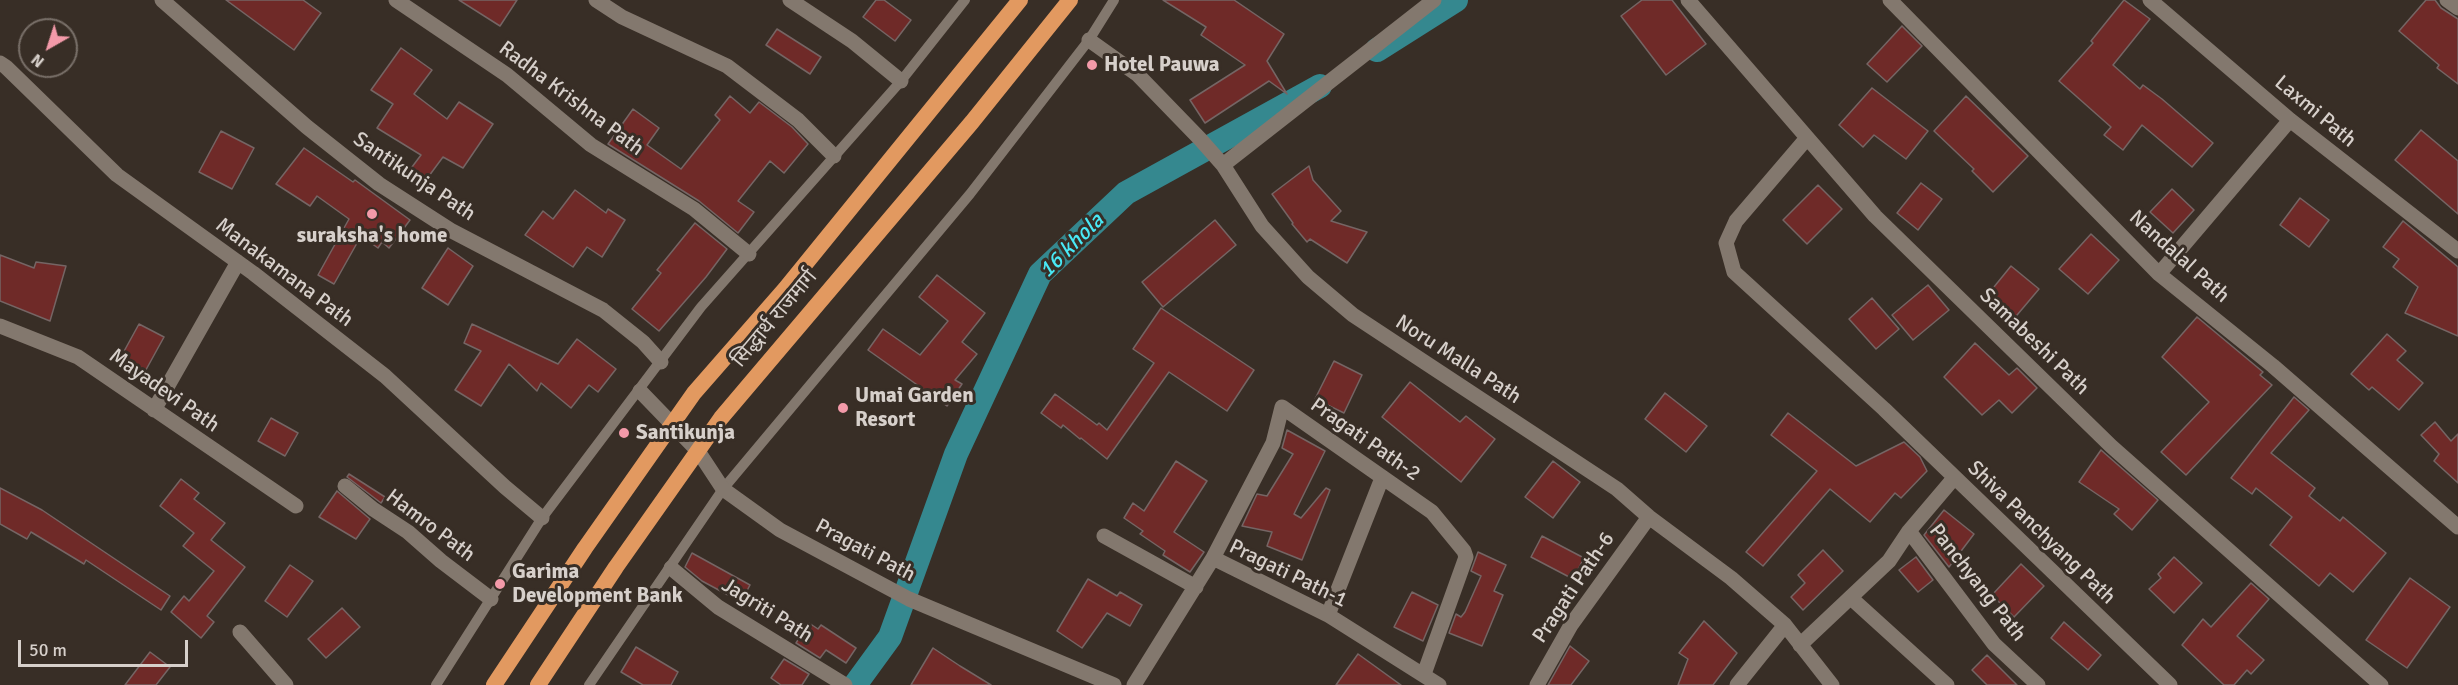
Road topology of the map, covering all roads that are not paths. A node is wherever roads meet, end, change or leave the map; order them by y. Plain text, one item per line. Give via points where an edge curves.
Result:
1 (162, 0) edge
2 (396, 0) edge
3 (596, 0) edge
4 (790, 0) edge
5 (965, 0) edge
6 (1020, 0) edge
7 (1070, 0) edge
8 (1114, 0) edge
9 (1434, 0) edge
10 (1688, 0) edge
11 (1890, 0) edge
12 (2150, 0) edge
13 (2447, 0) edge
14 (2458, 8) edge
15 (1089, 40) junction
16 (0, 63) edge
17 (901, 81) junction
18 (2290, 120) junction
19 (1807, 138) junction
20 (834, 156) junction
21 (1223, 165) junction
22 (2458, 251) edge
23 (749, 254) junction
24 (238, 262) junction
25 (2159, 273) junction
26 (0, 326) edge
27 (661, 362) junction
28 (640, 390) junction
29 (154, 410) junction
30 (672, 422) junction
31 (698, 451) junction
32 (1382, 478) junction
33 (1954, 478) junction
34 (345, 486) dead end
35 (723, 489) junction
36 (296, 506) dead end
37 (1649, 517) junction
38 (543, 518) junction
39 (2458, 527) edge
40 (1910, 531) junction
41 (1104, 536) dead end
42 (1213, 558) junction
43 (671, 568) junction
44 (1196, 587) junction
45 (491, 598) junction
46 (1851, 598) junction
47 (1329, 615) junction
48 (1785, 625) junction
49 (240, 632) dead end
50 (1800, 645) junction
51 (1424, 674) junction
52 (286, 685) edge
53 (436, 685) edge
54 (494, 685) edge
55 (538, 685) edge
56 (589, 685) edge
57 (845, 685) edge
58 (1114, 685) edge
59 (1134, 685) edge
60 (1439, 685) edge
61 (1537, 685) edge
62 (1737, 685) edge
63 (1832, 685) edge
64 (1947, 685) edge
65 (2038, 685) edge
66 (2170, 685) edge
67 (2381, 685) edge

1 - 27 street, Santikunja Path via 307,127 379,184 452,231 603,310 644,342
2 - 23 street, Radha Krishna Path via 507,75 591,145 694,209
3 - 20 street via 622,17 727,66 798,120
4 - 17 street via 852,41
5 - 17 lane
6 - 30 highway, सिद्धार्थ राजमार्ग
7 - 31 highway, सिद्धार्थ राजमार्ग
8 - 15 lane
9 - 21 street
10 - 19 street, Samabeshi Path
11 - 25 street, Nandalal Path
12 - 18 street, Laxmi Path
13 - 14 street
15 - 21 street, Noru Malla Path via 1138,75
15 - 35 lane via 970,194
16 - 24 street, Manakamana Path via 117,176
17 - 20 lane
18 - 22 street, Laxmi Path
18 - 25 street
19 - 33 street, Shiva Panchyang Path via 1736,221 1726,243 1734,272
19 - 67 street, Samabeshi Path via 1875,216 2110,446
20 - 23 lane
21 - 37 street, Noru Malla Path via 1262,226 1308,277 1353,315 1617,489
23 - 27 lane
24 - 29 street
24 - 38 street, Manakamana Path via 385,376
25 - 39 street, Nandalal Path
26 - 29 street, Mayadevi Path via 78,357
27 - 28 lane
28 - 30 street, Pragati Path
28 - 38 lane
29 - 36 street, Mayadevi Path
30 - 31 street, Pragati Path
30 - 54 highway, सिद्धार्थ राजमार्ग
31 - 35 street, Pragati Path
31 - 55 highway, सिद्धार्थ राजमार्ग
32 - 42 street, Pragati Path-2 via 1282,407 1273,443
32 - 47 street
32 - 51 street, Pragati Path-2 via 1431,512 1466,557
33 - 40 street
33 - 66 street, Shiva Panchyang Path
34 - 45 street, Hamro Path
35 - 43 lane
35 - 58 street, Pragati Path via 780,530 909,599
37 - 48 street, Noru Malla Path via 1731,578
37 - 61 street, Pragati Path-6 via 1570,625
38 - 45 lane
40 - 46 street via 1889,561
40 - 65 street, Panchyang Path via 1994,644
41 - 44 street
42 - 44 street, Pragati Path-1
42 - 47 street, Pragati Path-1
43 - 56 lane
43 - 57 street, Jagriti Path via 718,607
44 - 59 street, Pragati Path-1
45 - 53 lane
46 - 50 street
46 - 64 street
47 - 51 street, Pragati Path-1
48 - 50 street, Noru Malla Path
48 - 62 street
49 - 52 street
50 - 63 street, Noru Malla Path
51 - 60 street, Pragati Path-1

